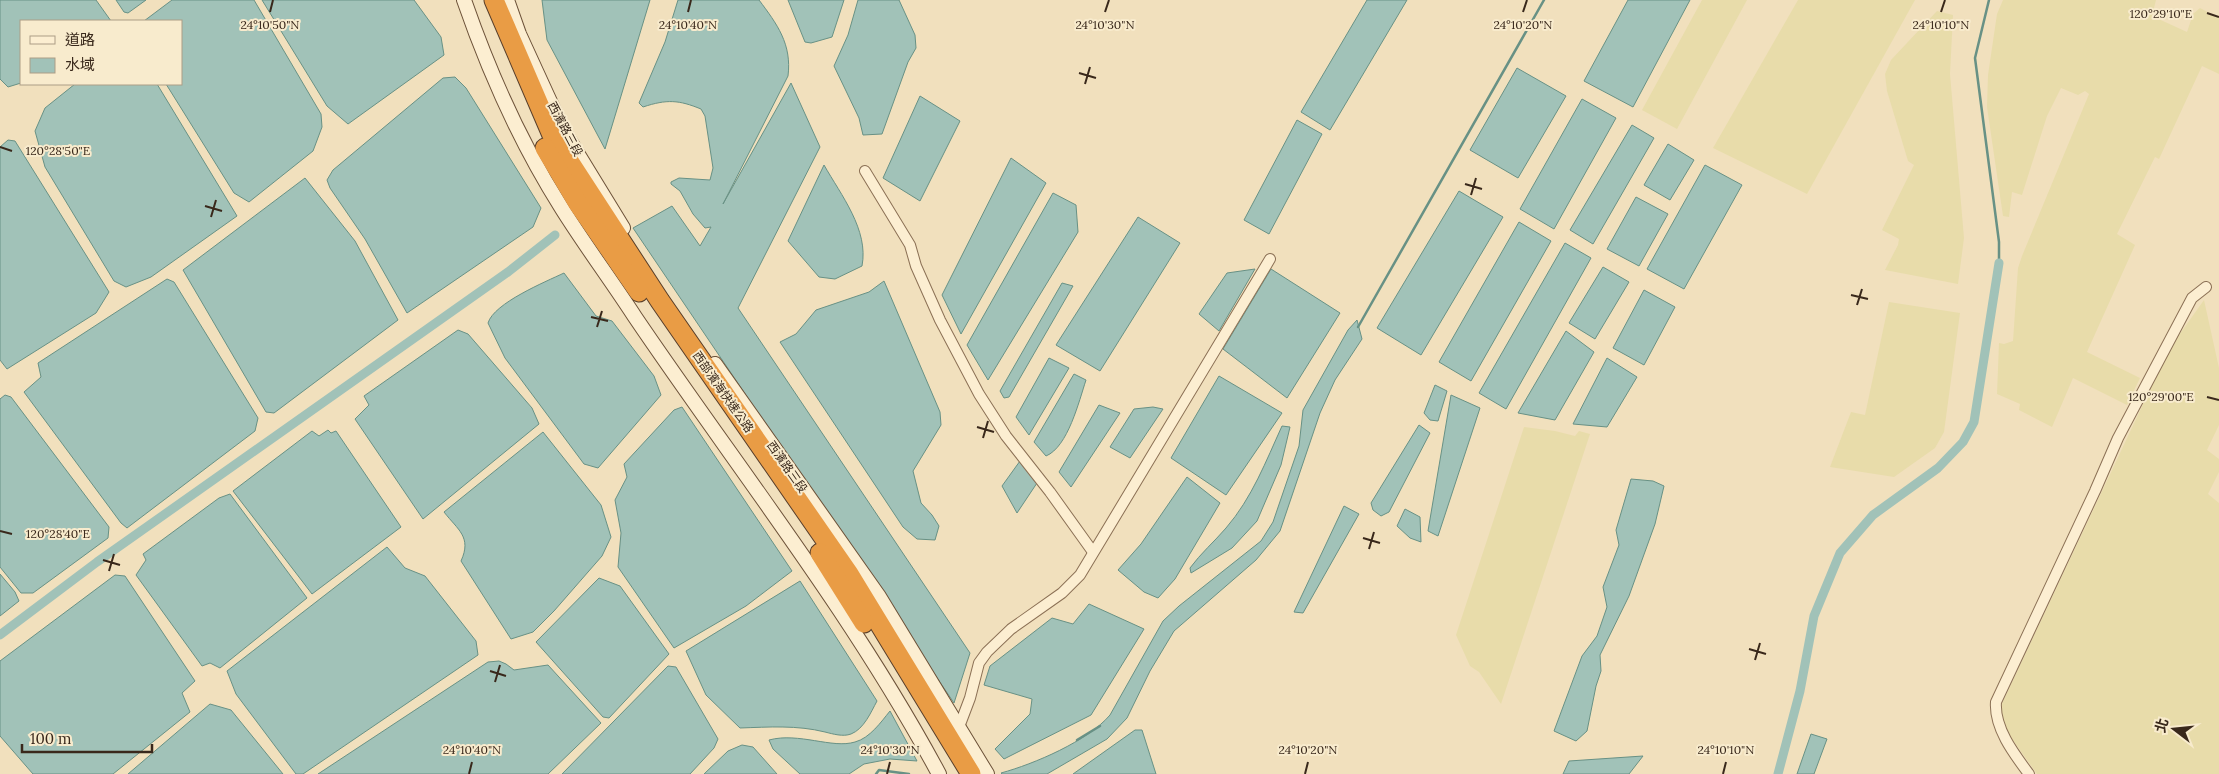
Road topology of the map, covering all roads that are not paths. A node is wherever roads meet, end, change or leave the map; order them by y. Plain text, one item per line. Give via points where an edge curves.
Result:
1 (464, 0) edge
2 (481, 0) edge
3 (494, 0) edge
4 (507, 0) edge
5 (865, 171) dead end
6 (1270, 258) dead end
7 (2206, 287) dead end
8 (1094, 552) junction
9 (959, 727) junction
10 (961, 771) edge
11 (2029, 774) edge

1 - 10 street via 480,46 526,147 561,207 682,387 846,617
2 - 10 highway, 西部濱海快速公路 via 542,143 577,202 823,558
3 - 10 highway, 西部濱海快速公路 via 552,136 660,301 849,574
4 - 9 street, 西濱路三段 via 563,130 595,184 667,297 878,595
5 - 8 street via 910,245 940,320 979,394 1006,436
6 - 8 street
7 - 11 street via 2192,298 2118,438 1996,702 1995,714 2003,732
8 - 9 street via 1080,575 1062,593 1011,629 987,652 979,663
9 - 10 street, 西濱路三段

